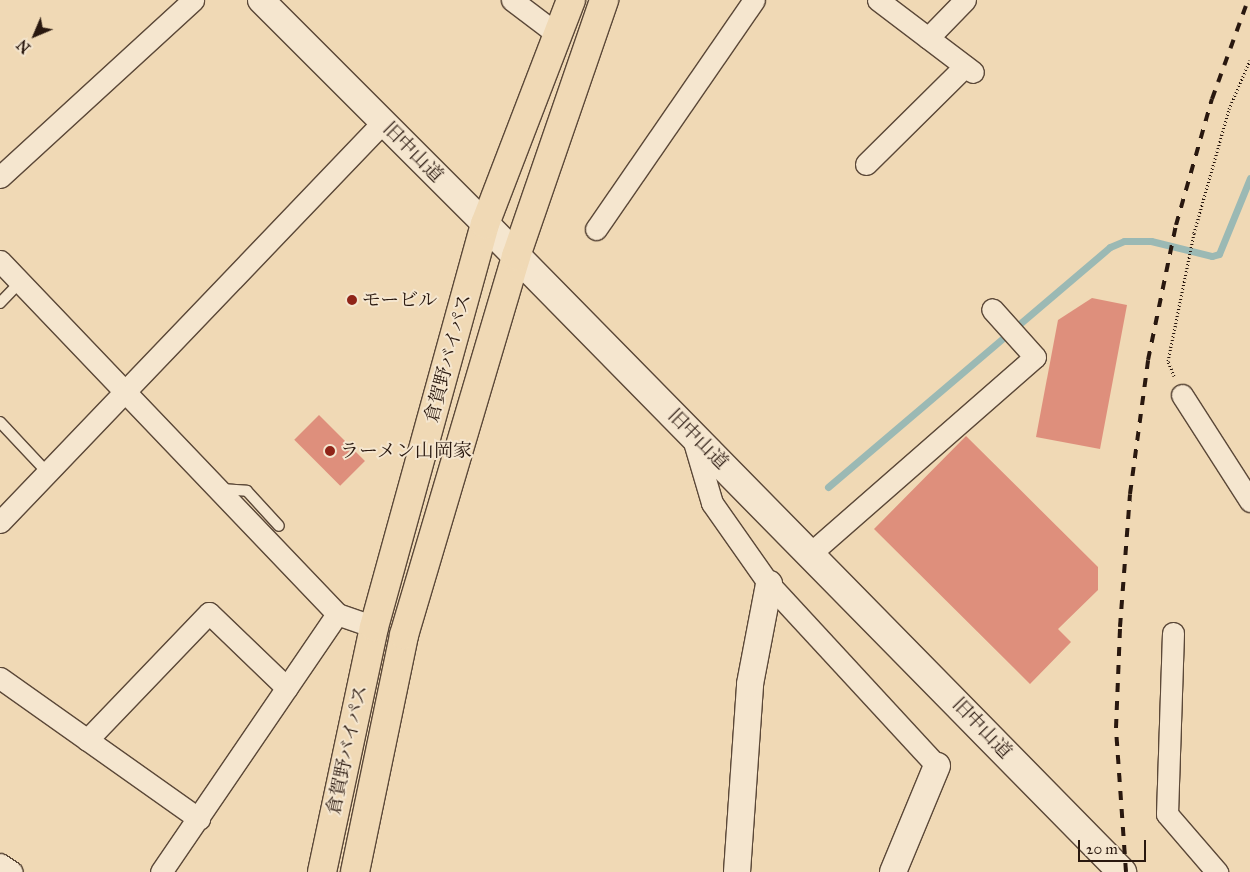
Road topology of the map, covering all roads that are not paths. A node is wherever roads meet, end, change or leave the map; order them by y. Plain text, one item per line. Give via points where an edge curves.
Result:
1 (193, 0) edge
2 (261, 0) edge
3 (512, 0) edge
4 (571, 0) edge
5 (604, 0) edge
6 (754, 0) edge
7 (878, 0) edge
8 (965, 0) edge
9 (557, 34) junction
10 (928, 38) junction
11 (383, 122) junction
12 (866, 164) dead end
13 (0, 177) edge
14 (485, 224) junction
15 (596, 228) dead end
16 (516, 256) junction
17 (0, 261) edge
18 (20, 282) junction
19 (0, 303) edge
20 (998, 315) dead end
21 (125, 389) junction
22 (1182, 395) road end
23 (0, 422) edge
24 (692, 433) junction
25 (47, 472) junction
26 (220, 489) junction
27 (1250, 501) edge
28 (0, 522) edge
29 (279, 526) dead end
30 (812, 552) junction
31 (769, 584) junction
32 (337, 614) junction
33 (374, 627) junction
34 (1173, 634) dead end
35 (0, 678) edge
36 (287, 688) junction
37 (87, 740) junction
38 (937, 766) joint
39 (199, 819) junction
40 (0, 864) edge
41 (1116, 866) edge
42 (12, 872) edge
43 (161, 872) edge
44 (322, 872) edge
45 (355, 872) edge
46 (737, 872) edge
47 (893, 872) edge
48 (1218, 872) edge

1 - 13 street
2 - 11 street, 旧中山道
3 - 9 street
4 - 9 highway, 倉賀野バイパス
5 - 16 highway, 倉賀野バイパス
6 - 15 street
7 - 10 street
8 - 10 street
9 - 14 highway, 倉賀野バイパス
10 - 12 street via 969,69
11 - 14 street, 旧中山道
11 - 21 street
14 - 16 main road, 旧中山道
14 - 33 highway, 倉賀野バイパス
16 - 24 main road, 旧中山道
16 - 45 highway, 倉賀野バイパス via 404,635
17 - 18 street
18 - 19 lane
18 - 21 street
20 - 30 street via 1035,357
21 - 25 street
21 - 26 street
22 - 27 street
23 - 25 lane
24 - 30 main road, 旧中山道
24 - 31 street via 712,502
25 - 28 street
26 - 29 lane via 247,491
26 - 32 street
30 - 41 main road, 旧中山道
31 - 38 street
31 - 46 street via 750,684
32 - 33 street
32 - 36 street
33 - 44 highway, 倉賀野バイパス
34 - 48 street via 1168,814
35 - 37 street
36 - 37 street via 208,613
36 - 39 street
37 - 39 street
38 - 47 street
39 - 43 street
40 - 42 street

